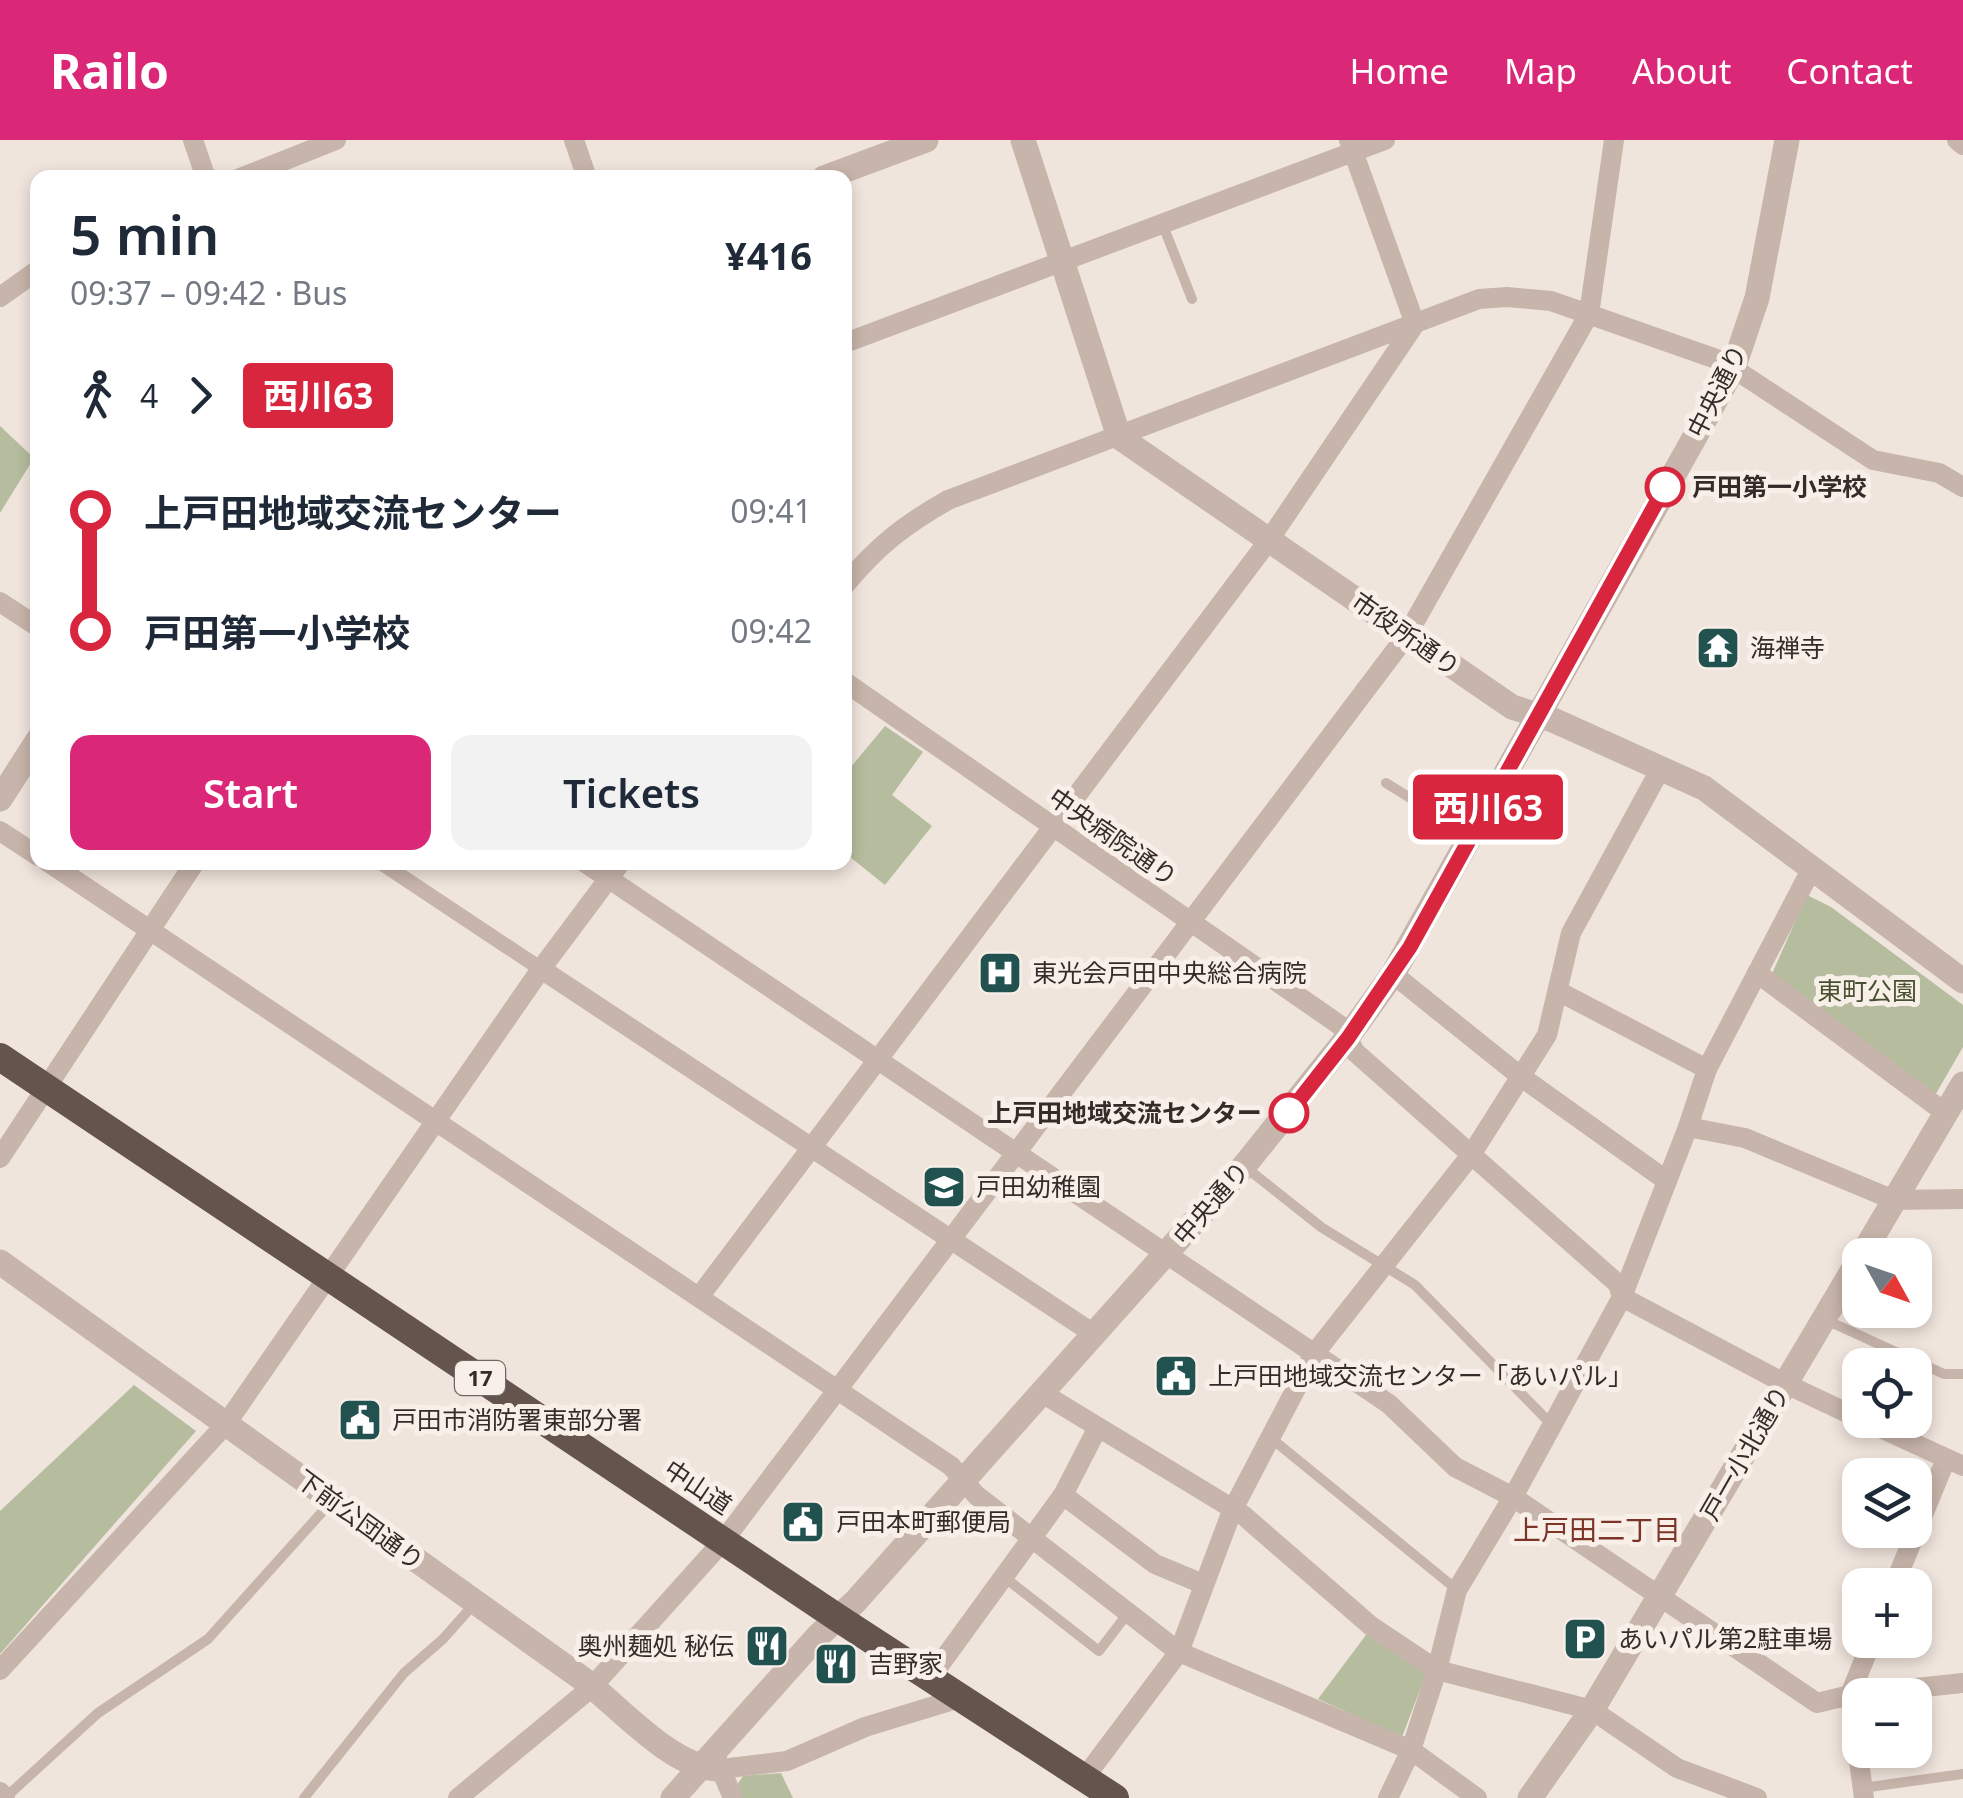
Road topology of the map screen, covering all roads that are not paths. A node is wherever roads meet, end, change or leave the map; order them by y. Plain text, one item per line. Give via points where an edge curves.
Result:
1 (192, 140) edge
2 (336, 140) edge
3 (574, 140) edge
4 (926, 140) edge
5 (1023, 140) edge
6 (1385, 140) edge
7 (1614, 140) edge
8 (1787, 140) edge
9 (1957, 140) edge
10 (1963, 145) edge
11 (1351, 146) edge
12 (203, 170) edge
13 (260, 170) edge
14 (585, 170) edge
15 (845, 170) edge
16 (1162, 223) junction
17 (1062, 260) junction
18 (30, 276) edge
19 (0, 297) edge
20 (1192, 299) dead end
21 (1589, 314) junction
22 (1415, 324) junction
23 (852, 339) edge
24 (1733, 369) junction
25 (1119, 436) junction
26 (1962, 486) edge
27 (1269, 540) junction
28 (852, 577) edge
29 (0, 602) edge
30 (30, 622) edge
31 (1407, 635) junction
32 (852, 687) edge
33 (1539, 716) junction
34 (30, 752) edge
35 (1661, 768) junction
36 (1386, 783) dead end
37 (0, 798) edge
38 (1053, 826) junction
39 (0, 831) edge
40 (1472, 836) junction
41 (30, 851) edge
42 (1812, 868) junction
43 (60, 870) edge
44 (190, 870) edge
45 (392, 870) edge
46 (614, 871) edge
47 (1190, 921) junction
48 (150, 930) junction
49 (541, 970) junction
50 (1757, 973) junction
51 (1393, 974) junction
52 (1963, 982) edge
53 (1558, 991) junction
54 (1348, 1038) junction
55 (0, 1058) edge
56 (878, 1060) junction
57 (1707, 1069) junction
58 (1520, 1076) junction
59 (1963, 1084) edge
60 (46, 1088) junction
61 (1947, 1114) junction
62 (436, 1122) junction
63 (1688, 1127) junction
64 (813, 1147) junction
65 (1015, 1151) junction
66 (1471, 1155) junction
67 (0, 1158) edge
68 (1244, 1166) junction
69 (1668, 1180) junction
70 (1894, 1200) junction
71 (1963, 1200) edge
72 (950, 1238) junction
73 (1872, 1238) edge
74 (1167, 1253) junction
75 (0, 1262) edge
76 (1382, 1265) junction
77 (326, 1276) junction
78 (1842, 1288) edge
79 (699, 1297) junction
80 (1622, 1297) junction
81 (1824, 1319) junction
82 (1094, 1334) junction
83 (1314, 1354) junction
84 (1963, 1374) edge
85 (1786, 1384) junction
86 (836, 1388) junction
87 (1042, 1392) junction
88 (1842, 1410) edge
89 (226, 1424) junction
90 (1551, 1424) junction
91 (1097, 1428) junction
92 (1272, 1438) junction
93 (1902, 1438) edge
94 (1954, 1463) edge
95 (963, 1480) junction
96 (1062, 1495) junction
97 (1514, 1497) junction
98 (333, 1501) junction
99 (1232, 1511) junction
100 (724, 1540) junction
101 (1032, 1540) junction
102 (1902, 1568) edge
103 (1004, 1577) junction
104 (1203, 1584) junction
105 (1457, 1590) junction
106 (1661, 1596) junction
107 (475, 1603) junction
108 (1128, 1614) junction
109 (838, 1618) junction
110 (1179, 1652) junction
111 (0, 1670) edge
112 (1437, 1670) junction
113 (930, 1678) junction
114 (1963, 1682) edge
115 (1932, 1686) edge
116 (592, 1688) junction
117 (1842, 1697) edge
118 (960, 1698) junction
119 (1592, 1710) junction
120 (1411, 1750) junction
121 (712, 1764) junction
122 (1860, 1768) edge
123 (1963, 1774) edge
124 (1085, 1777) junction
125 (0, 1792) edge
126 (1863, 1793) edge
127 (6, 1798) edge
128 (304, 1798) edge
129 (458, 1798) edge
130 (672, 1798) edge
131 (734, 1798) edge
132 (1115, 1798) edge
133 (1388, 1798) edge
134 (1477, 1798) edge
135 (1530, 1798) edge
136 (1757, 1798) edge

1 - 12 street
2 - 13 street
3 - 14 street
4 - 15 street
5 - 17 street
6 - 11 street
7 - 21 street
8 - 24 street, 中央通り via 1757,298
9 - 10 street
11 - 16 street
11 - 22 street
16 - 17 street
16 - 20 lane
17 - 23 street
17 - 25 street
18 - 19 street
21 - 22 street via 1551,301 1507,297 1479,300
21 - 24 street
21 - 31 street
22 - 25 street
22 - 27 street
24 - 26 street via 1873,460 1939,473
24 - 33 street, 中央通り
25 - 27 street, 市役所通り
25 - 28 street via 948,500 903,526
27 - 31 street, 市役所通り
27 - 38 street
29 - 30 street
31 - 33 street, 市役所通り via 1512,707
31 - 47 street
32 - 38 street, 中央病院通り
33 - 35 street, 市役所通り
33 - 40 street, 中央通り
34 - 37 street
35 - 42 street, 市役所通り via 1704,788
35 - 53 street via 1572,932
36 - 40 lane
38 - 47 street, 中央病院通り
38 - 56 street
39 - 41 street
40 - 51 street, 中央通り
42 - 50 street
42 - 52 street, 市役所通り
43 - 48 street
44 - 48 street
45 - 49 street
46 - 49 street
46 - 56 street
47 - 54 street, 中央病院通り via 1341,1026
47 - 65 street
48 - 60 street
48 - 62 street
49 - 62 street
49 - 64 street
50 - 57 street
50 - 61 street
51 - 54 street, 中央通り
51 - 58 street
53 - 57 street
53 - 58 street via 1547,1035
54 - 66 street, 中央病院通り via 1355,1052
54 - 68 street, 中央通り
55 - 60 highway, 中山道 / 17
56 - 64 street
56 - 65 street
57 - 63 street
58 - 66 street
58 - 69 street
59 - 61 street, 戸一小北通り
60 - 67 street
60 - 77 highway, 中山道 / 17
61 - 70 street, 戸一小北通り
62 - 77 street
62 - 79 street
63 - 69 street
63 - 70 street via 1744,1138
64 - 72 street
64 - 79 street
65 - 72 street
65 - 74 street
66 - 76 street
66 - 80 street, 中央病院通り via 1618,1284
68 - 74 street, 中央通り
68 - 76 lane
69 - 80 street
70 - 71 street
70 - 73 street, 戸一小北通り
72 - 82 street
72 - 86 street
74 - 82 street, 中央通り
74 - 83 street
75 - 89 street, 下前公団通り
76 - 83 street
76 - 90 lane via 1415,1285
77 - 89 street
77 - 100 highway, 中山道 / 17
78 - 81 street, 戸一小北通り
79 - 86 street
80 - 85 street
80 - 90 street
81 - 84 lane via 1944,1374
81 - 85 street, 戸一小北通り
82 - 87 street, 中央通り
83 - 92 street
83 - 97 street via 1389,1404 1454,1467
85 - 88 street
85 - 106 street, 戸一小北通り
86 - 95 street
86 - 100 street
87 - 91 street
87 - 95 street, 中央通り
89 - 98 street, 下前公団通り
89 - 111 street
90 - 97 street
91 - 96 street
91 - 99 street
92 - 99 street
92 - 105 lane
93 - 94 street
94 - 102 street
95 - 101 street
95 - 109 street, 中央通り
96 - 101 street
96 - 104 street via 1155,1564
97 - 105 street
97 - 106 street
98 - 107 street, 下前公団通り
98 - 127 lane via 208,1639 98,1713
99 - 104 street
99 - 112 street via 1371,1626
100 - 109 highway, 中山道 / 17
100 - 116 street
101 - 103 street
101 - 108 street
103 - 108 lane via 1099,1651
103 - 113 street
104 - 110 street
105 - 112 street
106 - 117 street via 1817,1703
106 - 119 street, 戸一小北通り
107 - 116 street, 下前公団通り
107 - 128 lane via 404,1673
108 - 110 street
109 - 113 highway, 中山道 / 17
109 - 121 street, 中央通り
110 - 120 street
110 - 124 street
112 - 119 street
112 - 120 street
113 - 118 highway, 中山道 / 17
114 - 115 street
116 - 121 street, 下前公団通り via 682,1758
116 - 129 street
118 - 121 street via 787,1761
118 - 124 highway, 中山道 / 17
119 - 135 street, 戸一小北通り
119 - 136 street via 1676,1768
120 - 133 street
120 - 134 street
121 - 130 street, 中央通り
121 - 131 street
122 - 126 street
123 - 126 lane
124 - 132 highway, 中山道 / 17
125 - 127 street

